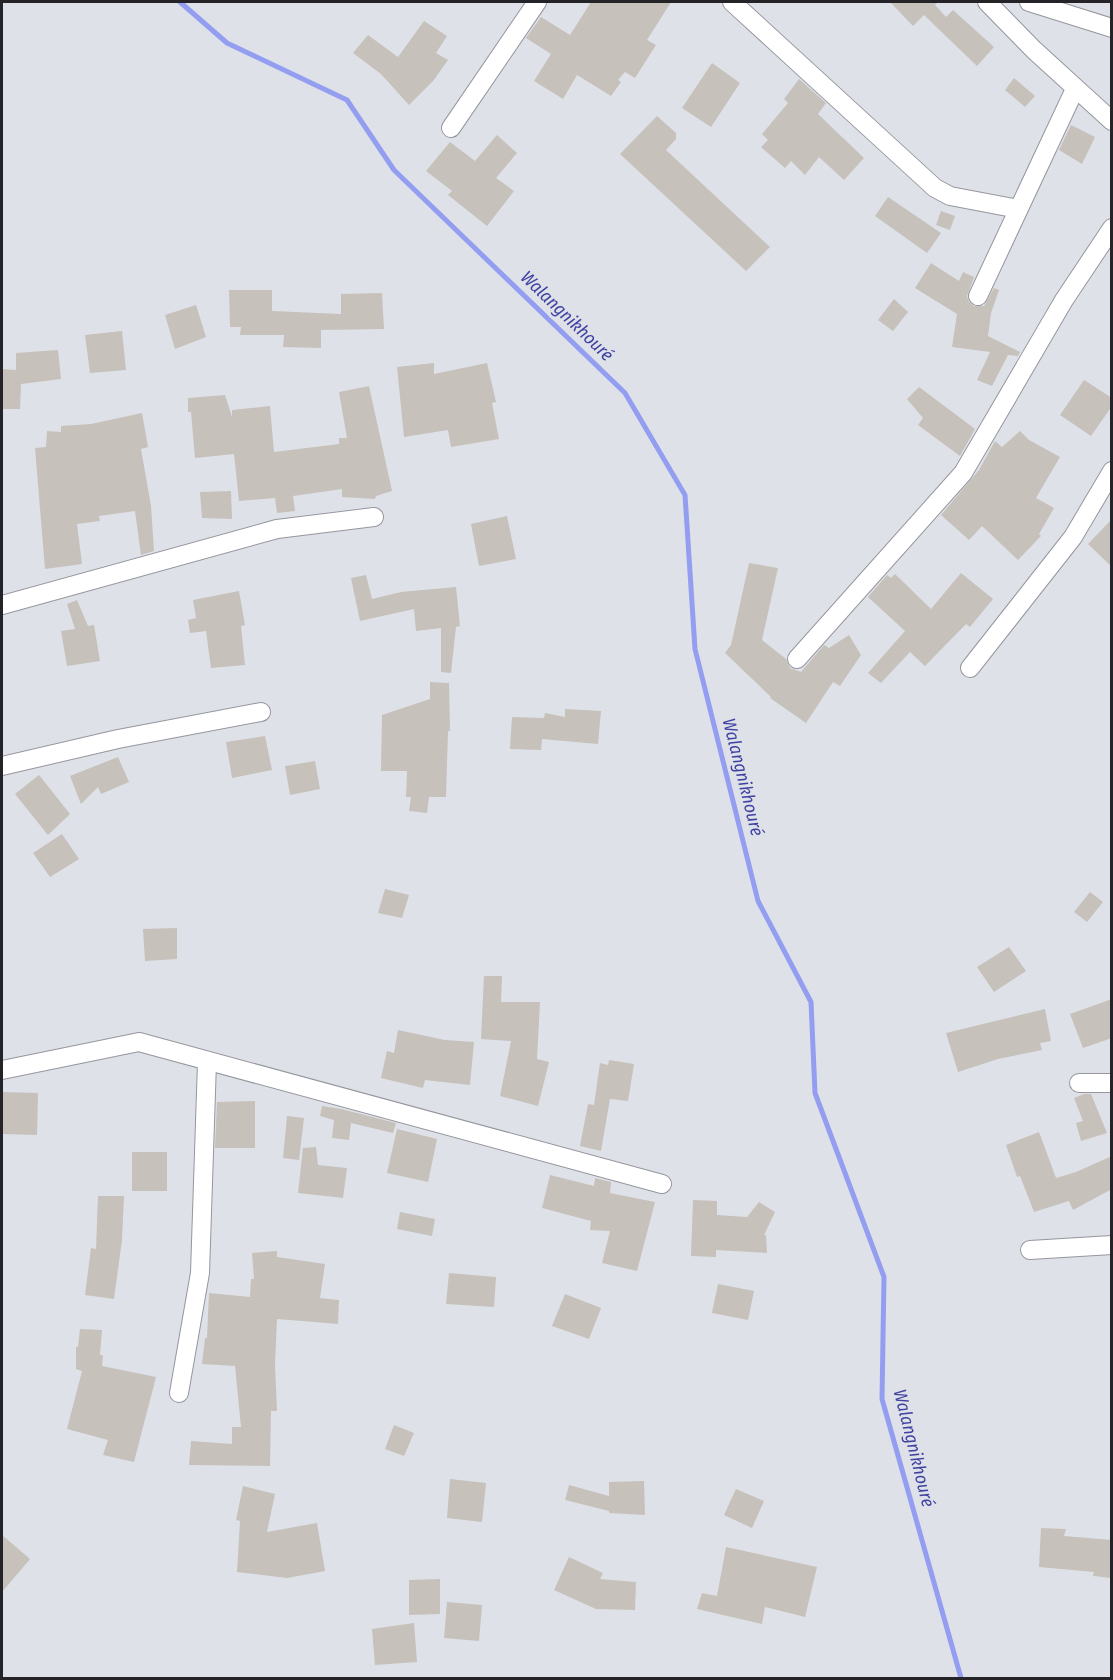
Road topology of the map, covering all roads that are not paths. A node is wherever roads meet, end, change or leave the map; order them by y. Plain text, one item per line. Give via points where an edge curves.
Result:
1 (537, 2) edge
2 (732, 2) edge
3 (1029, 2) edge
4 (994, 4) edge
5 (1112, 28) edge
6 (1075, 89) junction
7 (1112, 121) edge
8 (451, 128) dead end
9 (1018, 209) junction
10 (1112, 228) edge
11 (978, 296) dead end
12 (1112, 471) edge
13 (374, 517) dead end
14 (2, 605) edge
15 (797, 659) dead end
16 (970, 668) dead end
17 (261, 712) dead end
18 (2, 766) edge
19 (207, 1062) junction
20 (2, 1070) edge
21 (1079, 1083) dead end
22 (1112, 1083) edge
23 (662, 1184) dead end
24 (1112, 1245) edge
25 (1030, 1250) dead end
26 (179, 1393) dead end

1 - 8 street
2 - 9 street via 935,188 950,195
3 - 5 street
4 - 6 street
6 - 7 street
6 - 9 street
9 - 11 street
10 - 15 street via 1064,300 963,473
12 - 16 street via 1073,537
13 - 14 street via 277,529
17 - 18 street
19 - 20 street via 139,1042
19 - 23 street
19 - 26 street via 200,1273
21 - 22 street
24 - 25 street

